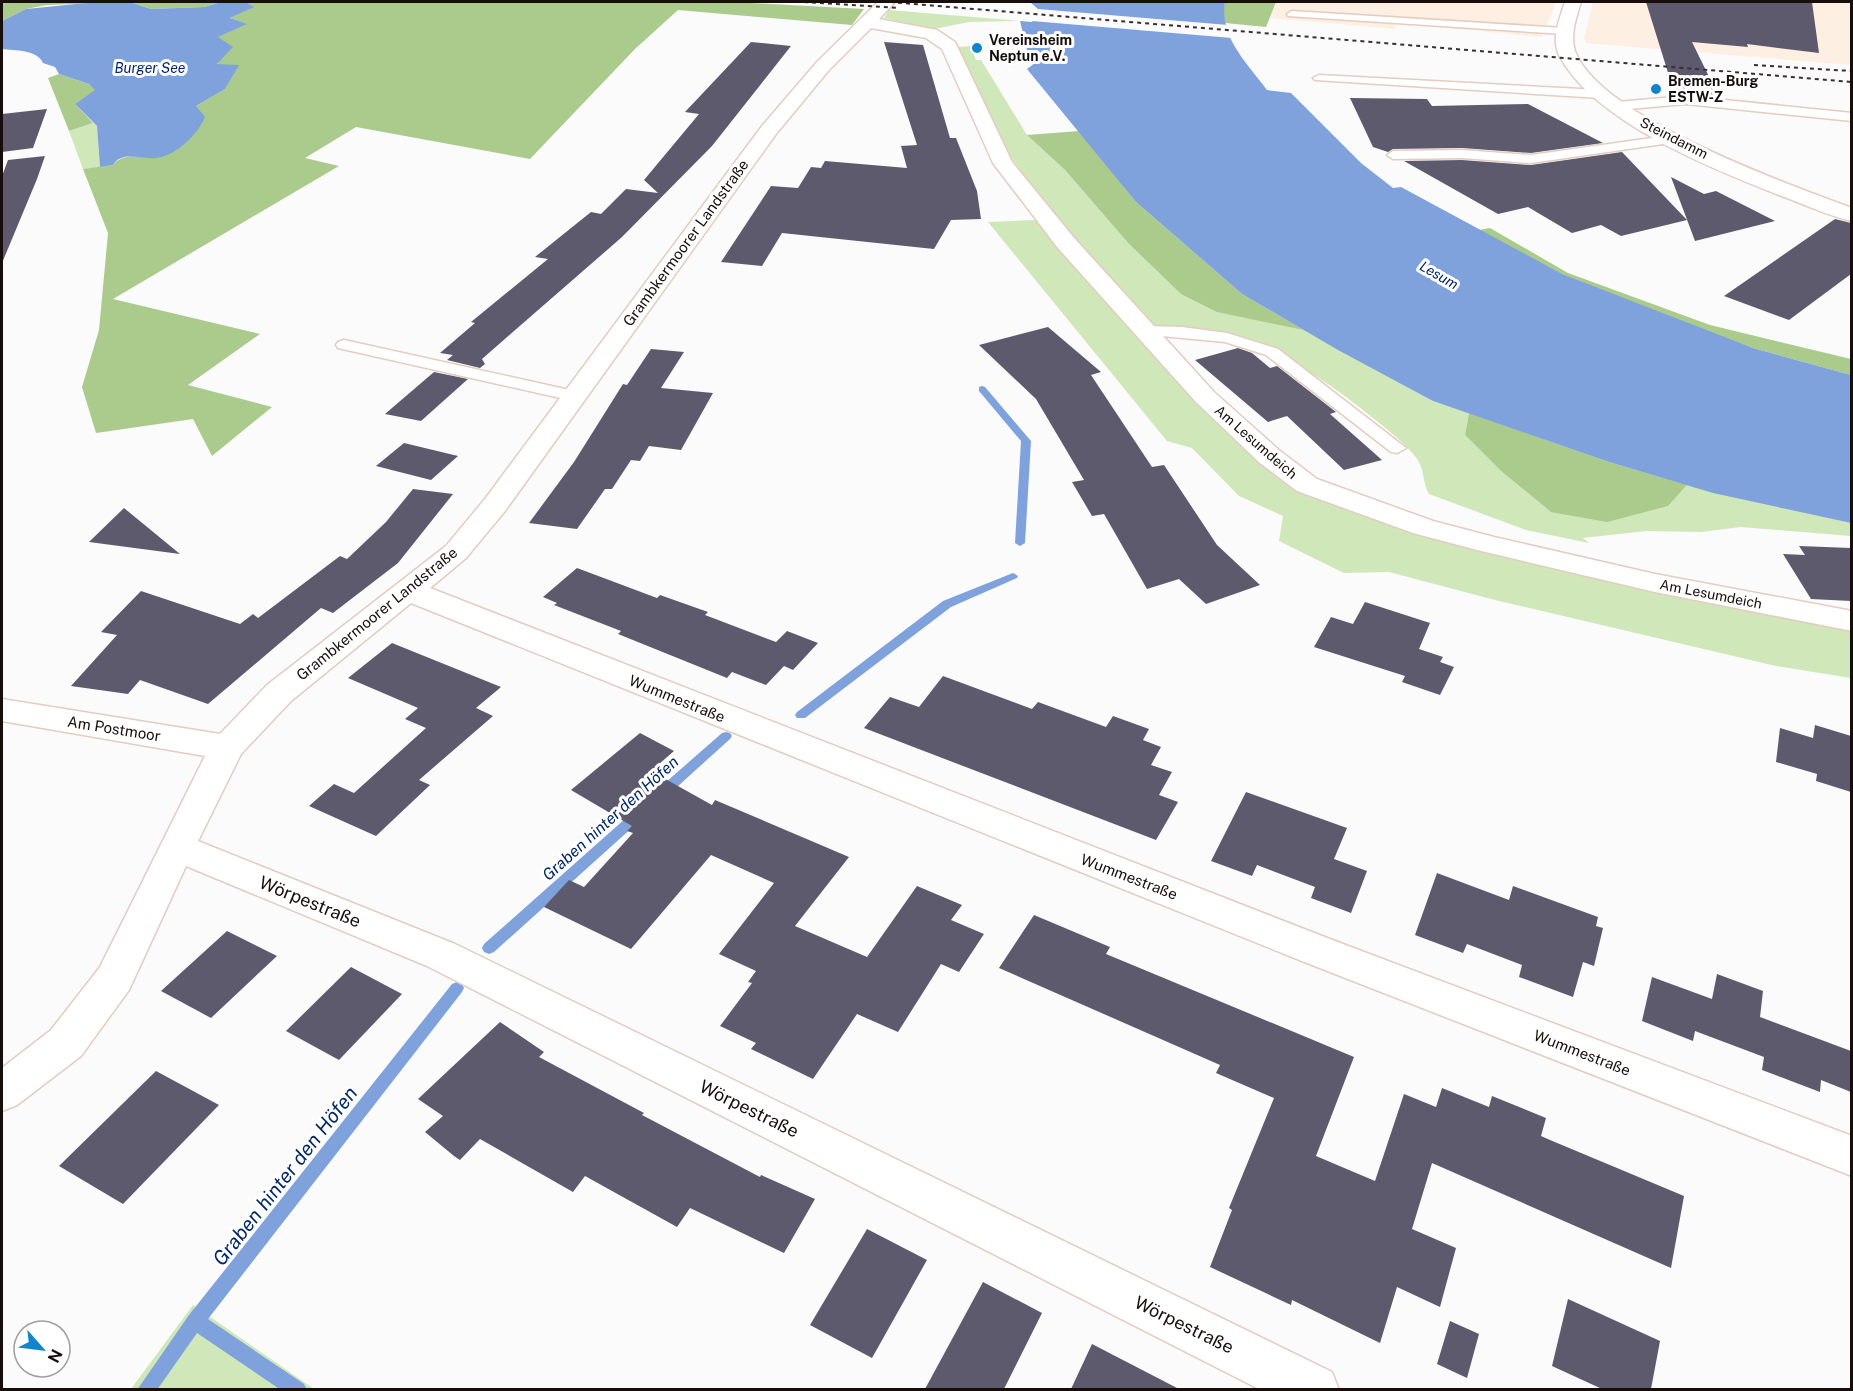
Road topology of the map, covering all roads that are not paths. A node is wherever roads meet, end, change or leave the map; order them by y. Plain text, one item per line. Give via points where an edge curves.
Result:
1 (887, 2) edge
2 (1573, 2) edge
3 (1292, 14) dead end
4 (867, 22) junction
5 (1564, 31) junction
6 (1319, 78) dead end
7 (1600, 94) junction
8 (1617, 106) junction
9 (1851, 117) edge
10 (1673, 138) junction
11 (1393, 155) dead end
12 (1851, 215) edge
13 (1145, 331) junction
14 (344, 345) dead end
15 (574, 396) junction
16 (1397, 448) dead end
17 (409, 591) junction
18 (1851, 621) edge
19 (2, 710) edge
20 (227, 747) junction
21 (176, 847) junction
22 (2, 1092) edge
23 (1851, 1156) edge
24 (1314, 1389) edge

1 - 4 street, Grambkermoorer Landstraße
2 - 5 street
3 - 5 lane
4 - 13 street, Am Lesumdeich via 931,34 950,46 1003,163 1066,243
4 - 15 street, Grambkermoorer Landstraße via 769,130
5 - 7 street, Steindamm via 1567,53 1575,68
6 - 7 lane
7 - 8 street, Steindamm
8 - 9 lane via 1686,100
8 - 10 street, Steindamm
10 - 11 lane via 1531,159
10 - 12 street, Steindamm via 1763,181
13 - 16 lane via 1227,338 1272,352
13 - 18 street, Am Lesumdeich via 1205,398 1307,485 1423,527 1491,545 1655,583
14 - 15 lane
15 - 17 street, Grambkermoorer Landstraße via 495,505 462,544
17 - 20 street, Grambkermoorer Landstraße via 279,693
17 - 23 street, Wummestraße via 1299,944
19 - 20 street, Am Postmoor
20 - 21 street, Grambkermoorer Landstraße
21 - 22 street, Grambkermoorer Landstraße via 115,978 66,1043
21 - 24 street, Wörpestraße via 441,955

